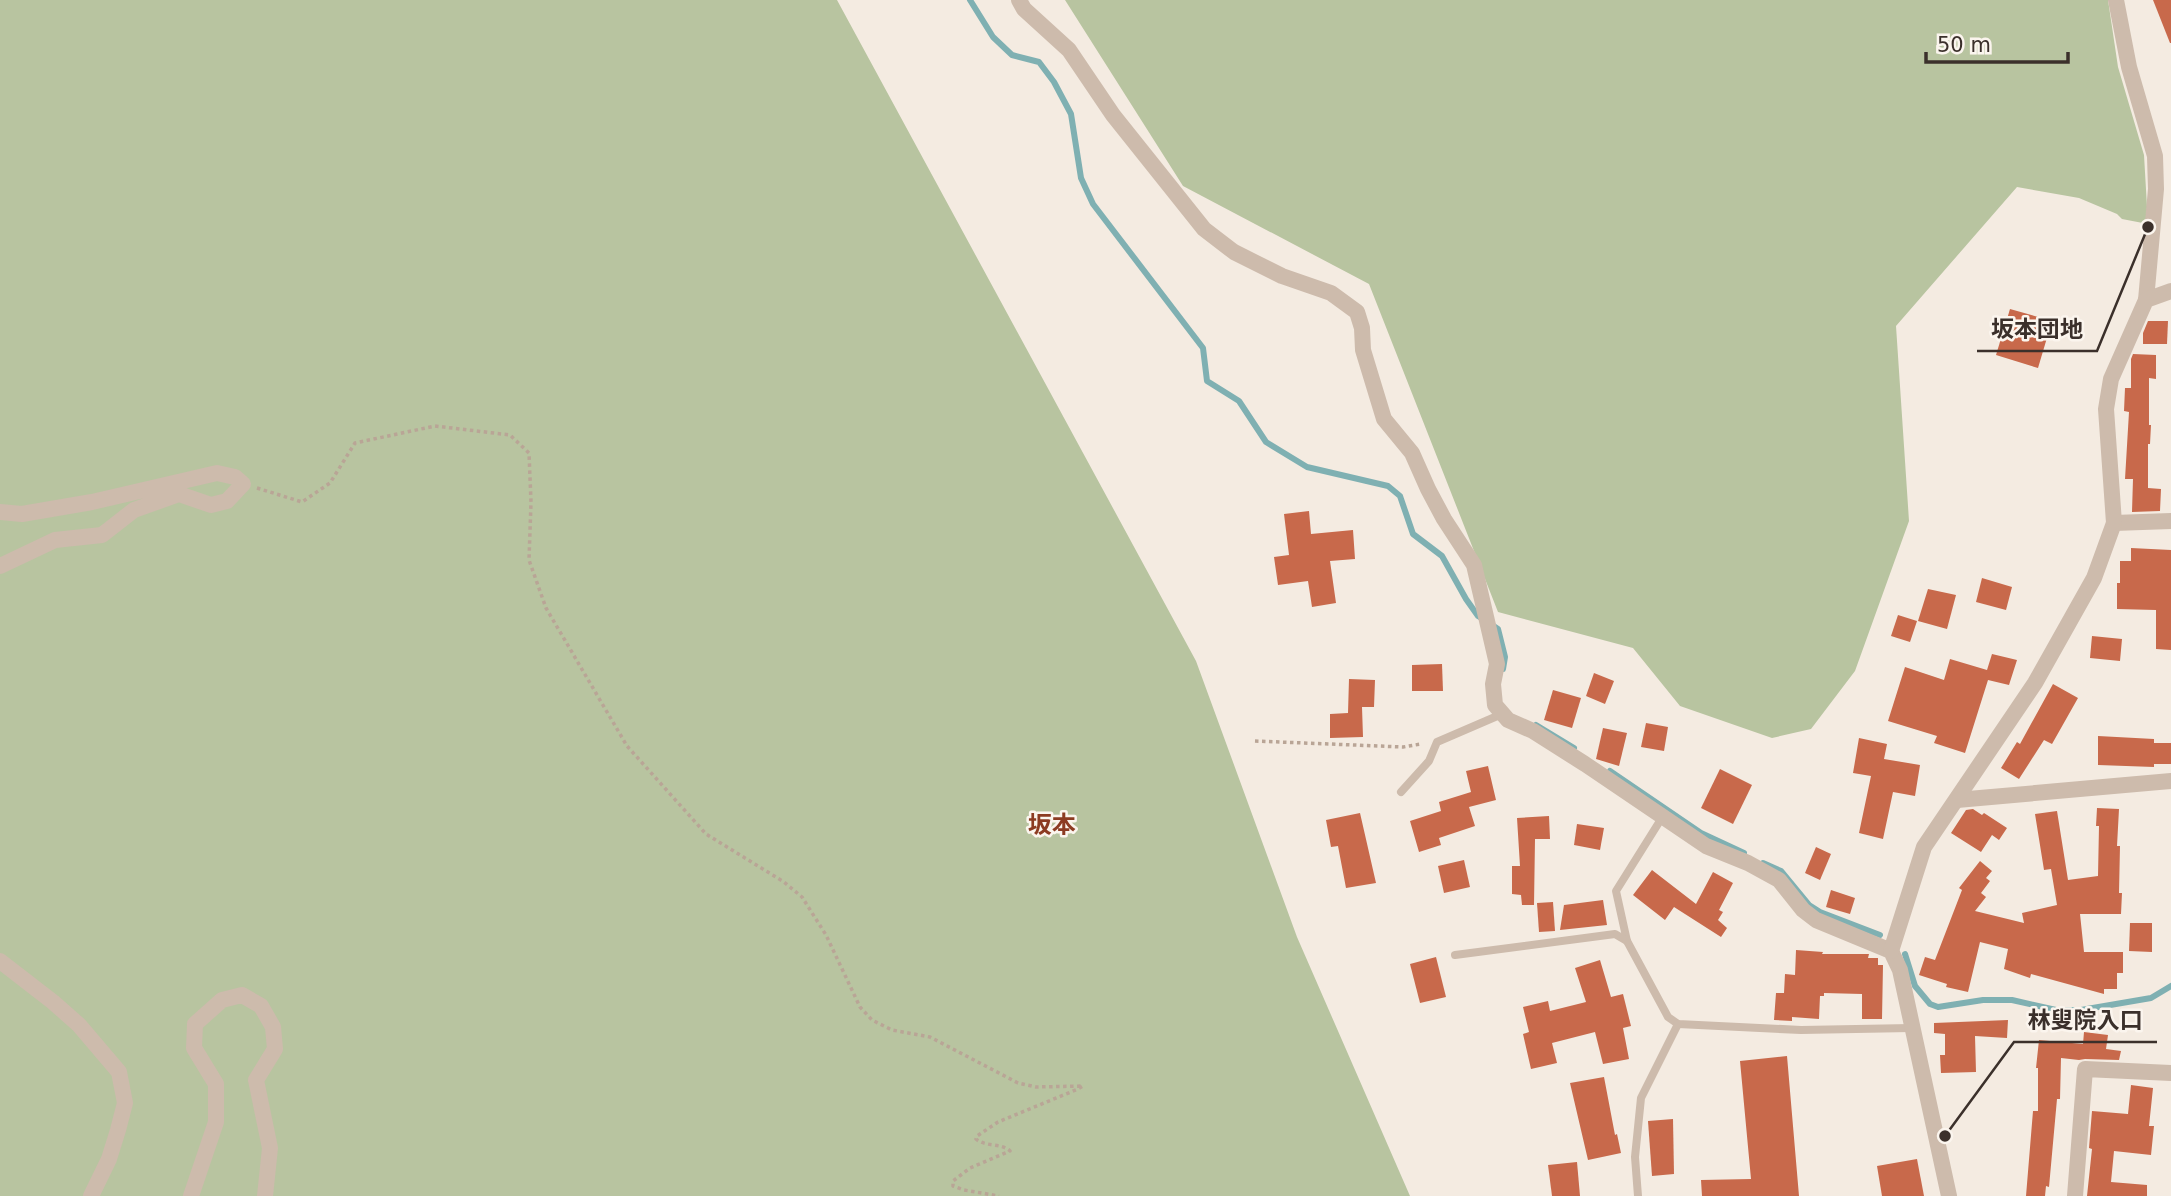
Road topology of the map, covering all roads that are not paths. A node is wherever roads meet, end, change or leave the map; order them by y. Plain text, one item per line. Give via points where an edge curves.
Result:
1 (1019, 0) edge
2 (2116, 0) edge
3 (2171, 291) edge
4 (2146, 300) junction
5 (0, 512) edge
6 (2171, 521) edge
7 (2114, 523) junction
8 (0, 566) edge
9 (1502, 714) junction
10 (2171, 781) edge
11 (1401, 792) dead end
12 (1958, 800) junction
13 (1663, 817) junction
14 (1627, 941) junction
15 (1891, 951) junction
16 (1455, 955) dead end
17 (0, 961) edge
18 (1678, 1024) junction
19 (1911, 1028) junction
20 (2171, 1073) edge
21 (91, 1196) edge
22 (191, 1196) edge
23 (265, 1196) edge
24 (1638, 1196) edge
25 (1949, 1196) edge
26 (2075, 1196) edge

1 - 9 street via 1069,50 1113,116 1204,229 1234,252 1331,293 1357,312 1384,419 1412,453 1444,519 1474,565 1497,664 1495,705
2 - 4 street via 2129,67 2155,156
3 - 4 street
4 - 7 street via 2111,379 2106,408
5 - 8 street via 22,514 81,504 217,473 243,484 227,501 211,505 179,494 134,510 102,535 55,540
6 - 7 street
7 - 12 street via 2094,578 2035,683
9 - 11 lane via 1437,742 1429,761
9 - 13 street
10 - 12 street
12 - 15 street via 1924,847
13 - 14 lane via 1616,891
13 - 15 street via 1706,846 1779,880 1816,920
14 - 16 lane via 1615,934
14 - 18 lane via 1668,1017
15 - 19 street via 1900,970
17 - 21 street via 79,1025 119,1072 125,1102 109,1159
18 - 19 lane via 1801,1030
18 - 24 lane via 1641,1098 1635,1157
19 - 25 street
20 - 26 street via 2085,1069
22 - 23 street via 216,1122 216,1084 194,1048 195,1024 222,1000 243,995 261,1006 273,1027 275,1049 256,1080 270,1148

